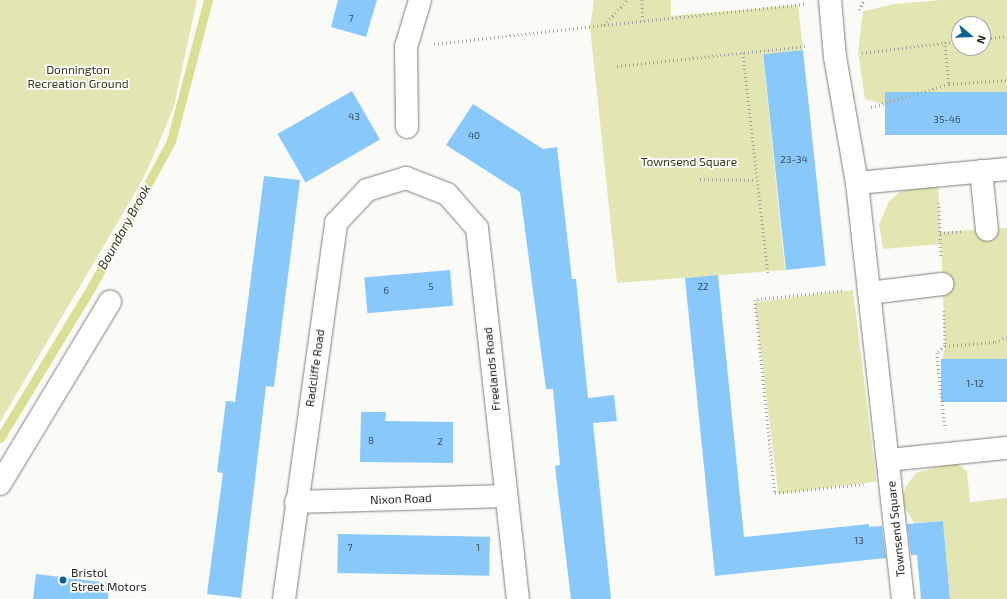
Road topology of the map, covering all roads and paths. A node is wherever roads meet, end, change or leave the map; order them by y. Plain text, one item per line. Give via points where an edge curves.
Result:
1 (420, 0) edge
2 (627, 0) edge
3 (642, 0) edge
4 (830, 0) edge
5 (643, 20) junction
6 (604, 25) junction
7 (1007, 36) edge
8 (991, 38) edge
9 (945, 42) junction
10 (951, 42) edge
11 (406, 47) junction
12 (743, 53) junction
13 (835, 57) junction
14 (617, 66) dead end
15 (1007, 80) edge
16 (949, 84) junction
17 (870, 115) dead end
18 (407, 127) dead end
19 (1007, 169) edge
20 (981, 171) junction
21 (406, 178) joint
22 (700, 179) dead end
23 (756, 180) junction
24 (857, 183) junction
25 (987, 230) dead end
26 (768, 273) dead end
27 (942, 284) dead end
28 (869, 291) junction
29 (110, 302) dead end
30 (945, 346) dead end
31 (1007, 448) edge
32 (948, 453) junction
33 (889, 470) junction
34 (0, 484) edge
35 (506, 496) junction
36 (296, 502) junction
37 (284, 599) edge
38 (518, 599) edge
39 (903, 599) edge

1 - 11 street
2 - 6 path
3 - 5 path
4 - 5 path
4 - 13 street, Townsend Square
5 - 6 path
6 - 11 path
7 - 8 path
9 - 10 path
9 - 13 path
9 - 16 path
11 - 18 street
12 - 13 path via 807,46
12 - 14 path
12 - 23 path
13 - 24 street, Townsend Square
15 - 16 path
16 - 17 path via 870,108
19 - 20 street
20 - 24 street
20 - 25 street
21 - 35 street, Freelands Road via 447,194 477,228
21 - 36 street, Radcliffe Road via 367,190 336,223
22 - 23 path
23 - 26 path
24 - 28 street, Townsend Square
27 - 28 street
28 - 33 street, Townsend Square
28 - 33 path via 755,300 775,493
29 - 34 street
30 - 32 path via 937,353
31 - 32 street
32 - 33 street
33 - 39 street, Townsend Square
35 - 36 street, Nixon Road
35 - 38 street, Freelands Road
36 - 37 street, Radcliffe Road

